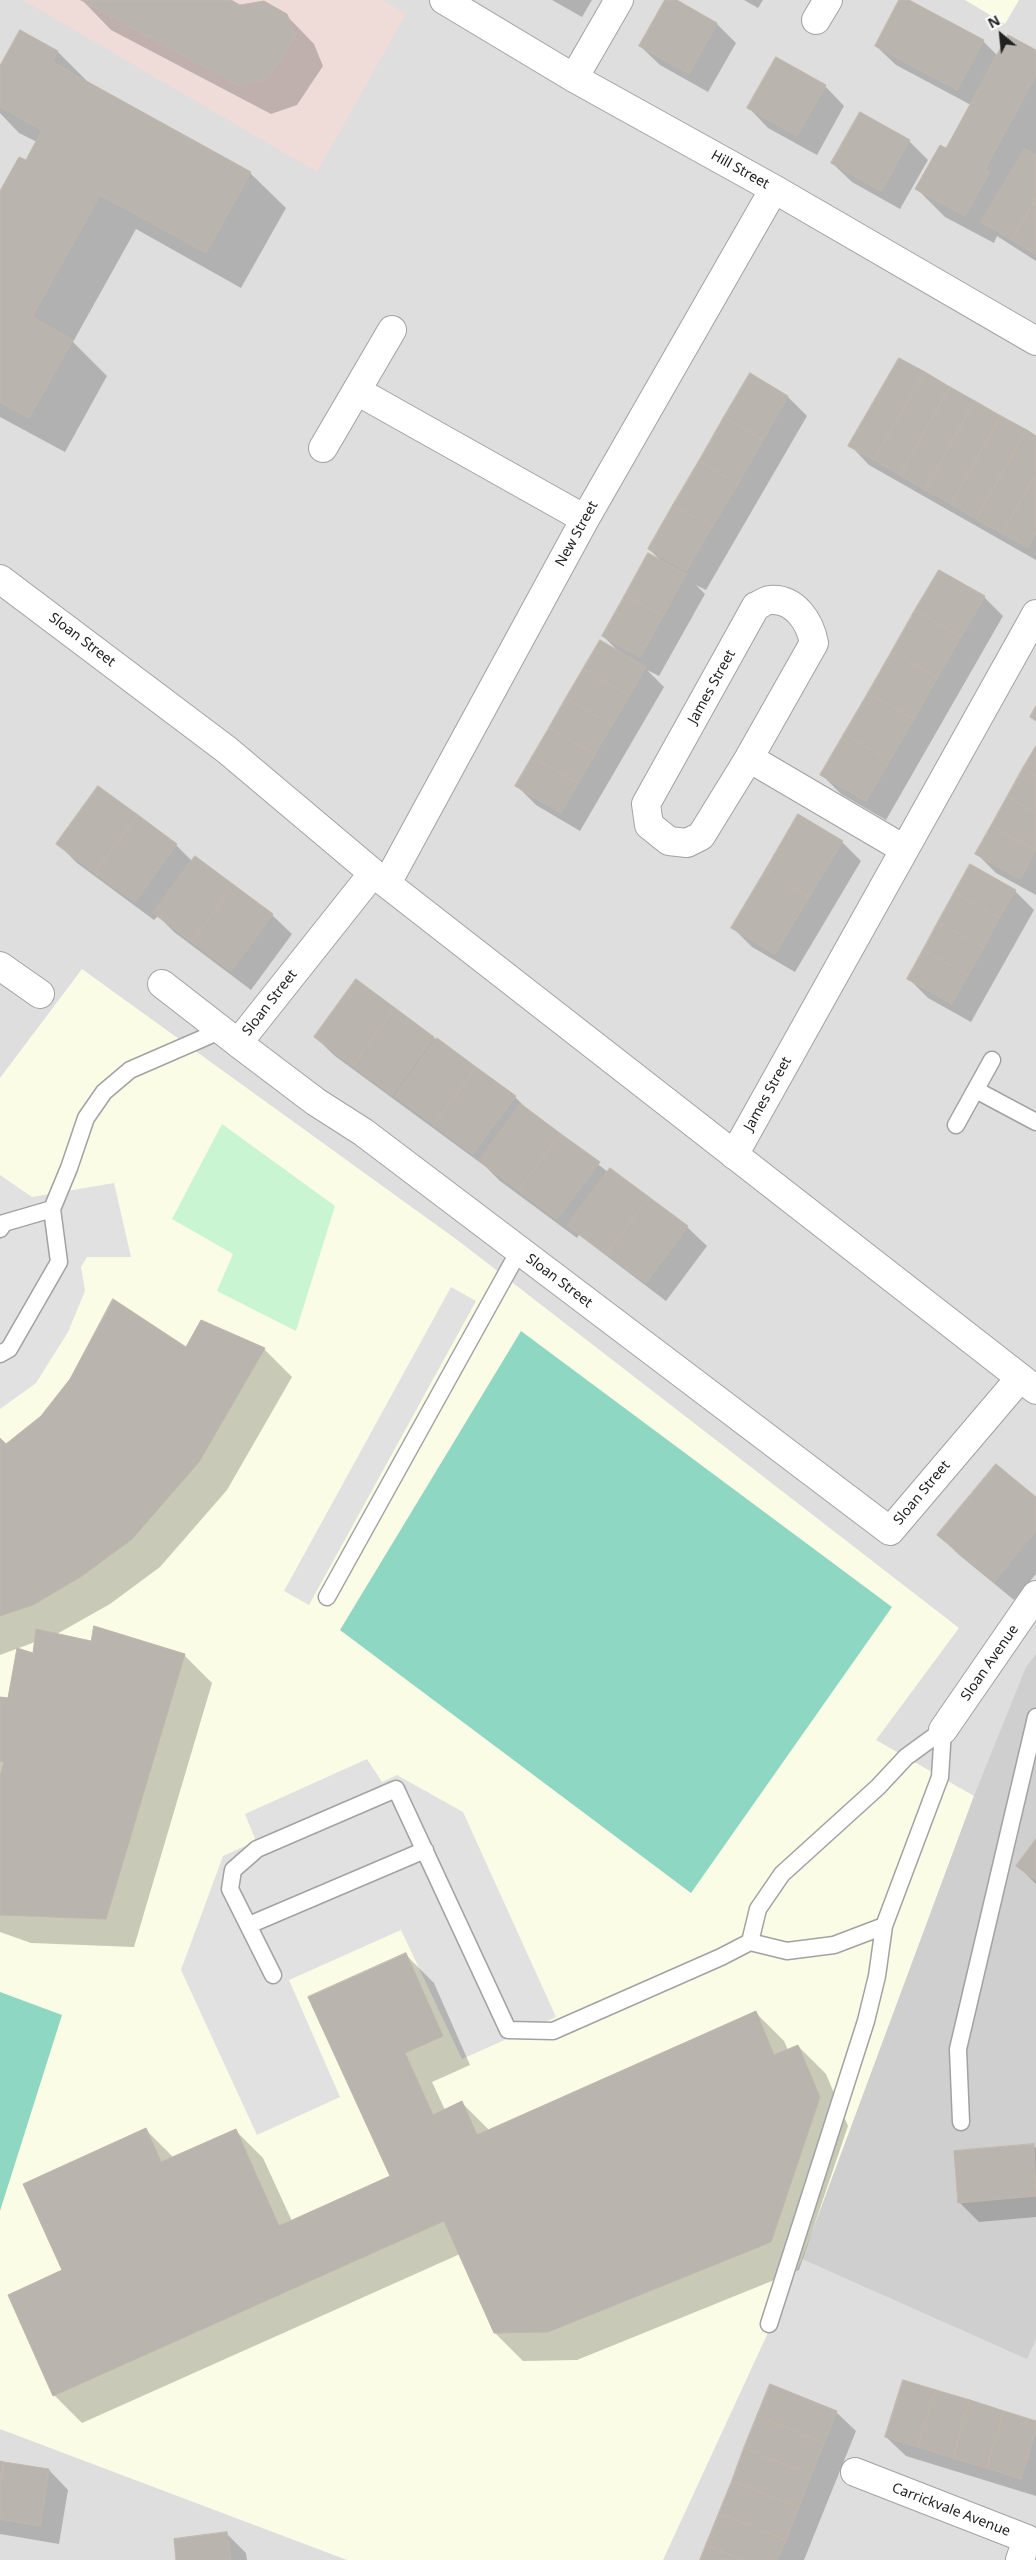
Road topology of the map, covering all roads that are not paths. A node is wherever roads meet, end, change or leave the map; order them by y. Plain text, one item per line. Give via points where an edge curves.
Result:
1 (444, 0) edge
2 (619, 0) edge
3 (574, 78) junction
4 (774, 189) junction
5 (392, 330) dead end
6 (1036, 341) edge
7 (356, 391) junction
8 (323, 448) dead end
9 (585, 519) junction
10 (0, 579) edge
11 (1036, 614) edge
12 (748, 758) junction
13 (904, 849) junction
14 (380, 878) junction
15 (0, 966) edge
16 (162, 984) dead end
17 (40, 994) dead end
18 (230, 1036) junction
19 (992, 1060) dead end
20 (976, 1090) junction
21 (1036, 1122) edge
22 (956, 1125) dead end
23 (734, 1155) junction
24 (52, 1209) junction
25 (0, 1229) edge
26 (519, 1251) junction
27 (0, 1354) edge
28 (1028, 1384) edge
29 (1036, 1595) edge
30 (327, 1597) dead end
31 (1036, 1717) edge
32 (943, 1730) junction
33 (425, 1850) junction
34 (248, 1925) junction
35 (884, 1926) junction
36 (750, 1942) junction
37 (273, 1975) dead end
38 (961, 2122) dead end
39 (768, 2324) dead end
40 (855, 2472) dead end
41 (1020, 2560) edge

1 - 3 street, Hill Street
2 - 3 street
3 - 4 street, Hill Street
4 - 6 street, Hill Street
4 - 9 street, New Street
5 - 7 street
7 - 8 street
7 - 9 street
9 - 14 street, New Street
10 - 14 street, Sloan Street via 227,750
11 - 13 street, James Street
12 - 12 street, James Street via 701,836 687,844 669,841 649,825 646,804 756,606 770,600 786,604 804,615 814,643
12 - 13 street
13 - 23 street, James Street
14 - 18 street, Sloan Street
14 - 23 street, Sloan Street
15 - 17 street
16 - 18 street
18 - 24 lane via 130,1070 104,1092 86,1118
18 - 26 street, Sloan Street
19 - 20 lane
20 - 21 lane
20 - 22 lane
23 - 28 street, Sloan Street
24 - 25 lane via 4,1223
24 - 27 lane via 59,1262 9,1349
26 - 28 street, Sloan Street via 890,1531
26 - 30 lane
29 - 32 street, Sloan Avenue
31 - 38 lane via 958,2049
32 - 35 lane via 940,1777
32 - 36 lane via 906,1757 878,1788 782,1874 758,1909
33 - 34 lane
33 - 34 lane via 396,1789 387,1792 258,1849 233,1870 230,1889
33 - 36 lane via 508,2030 553,2031
34 - 37 lane
35 - 36 lane via 834,1944 787,1951
35 - 39 lane via 866,2022
40 - 41 street, Carrickvale Avenue via 1027,2539

